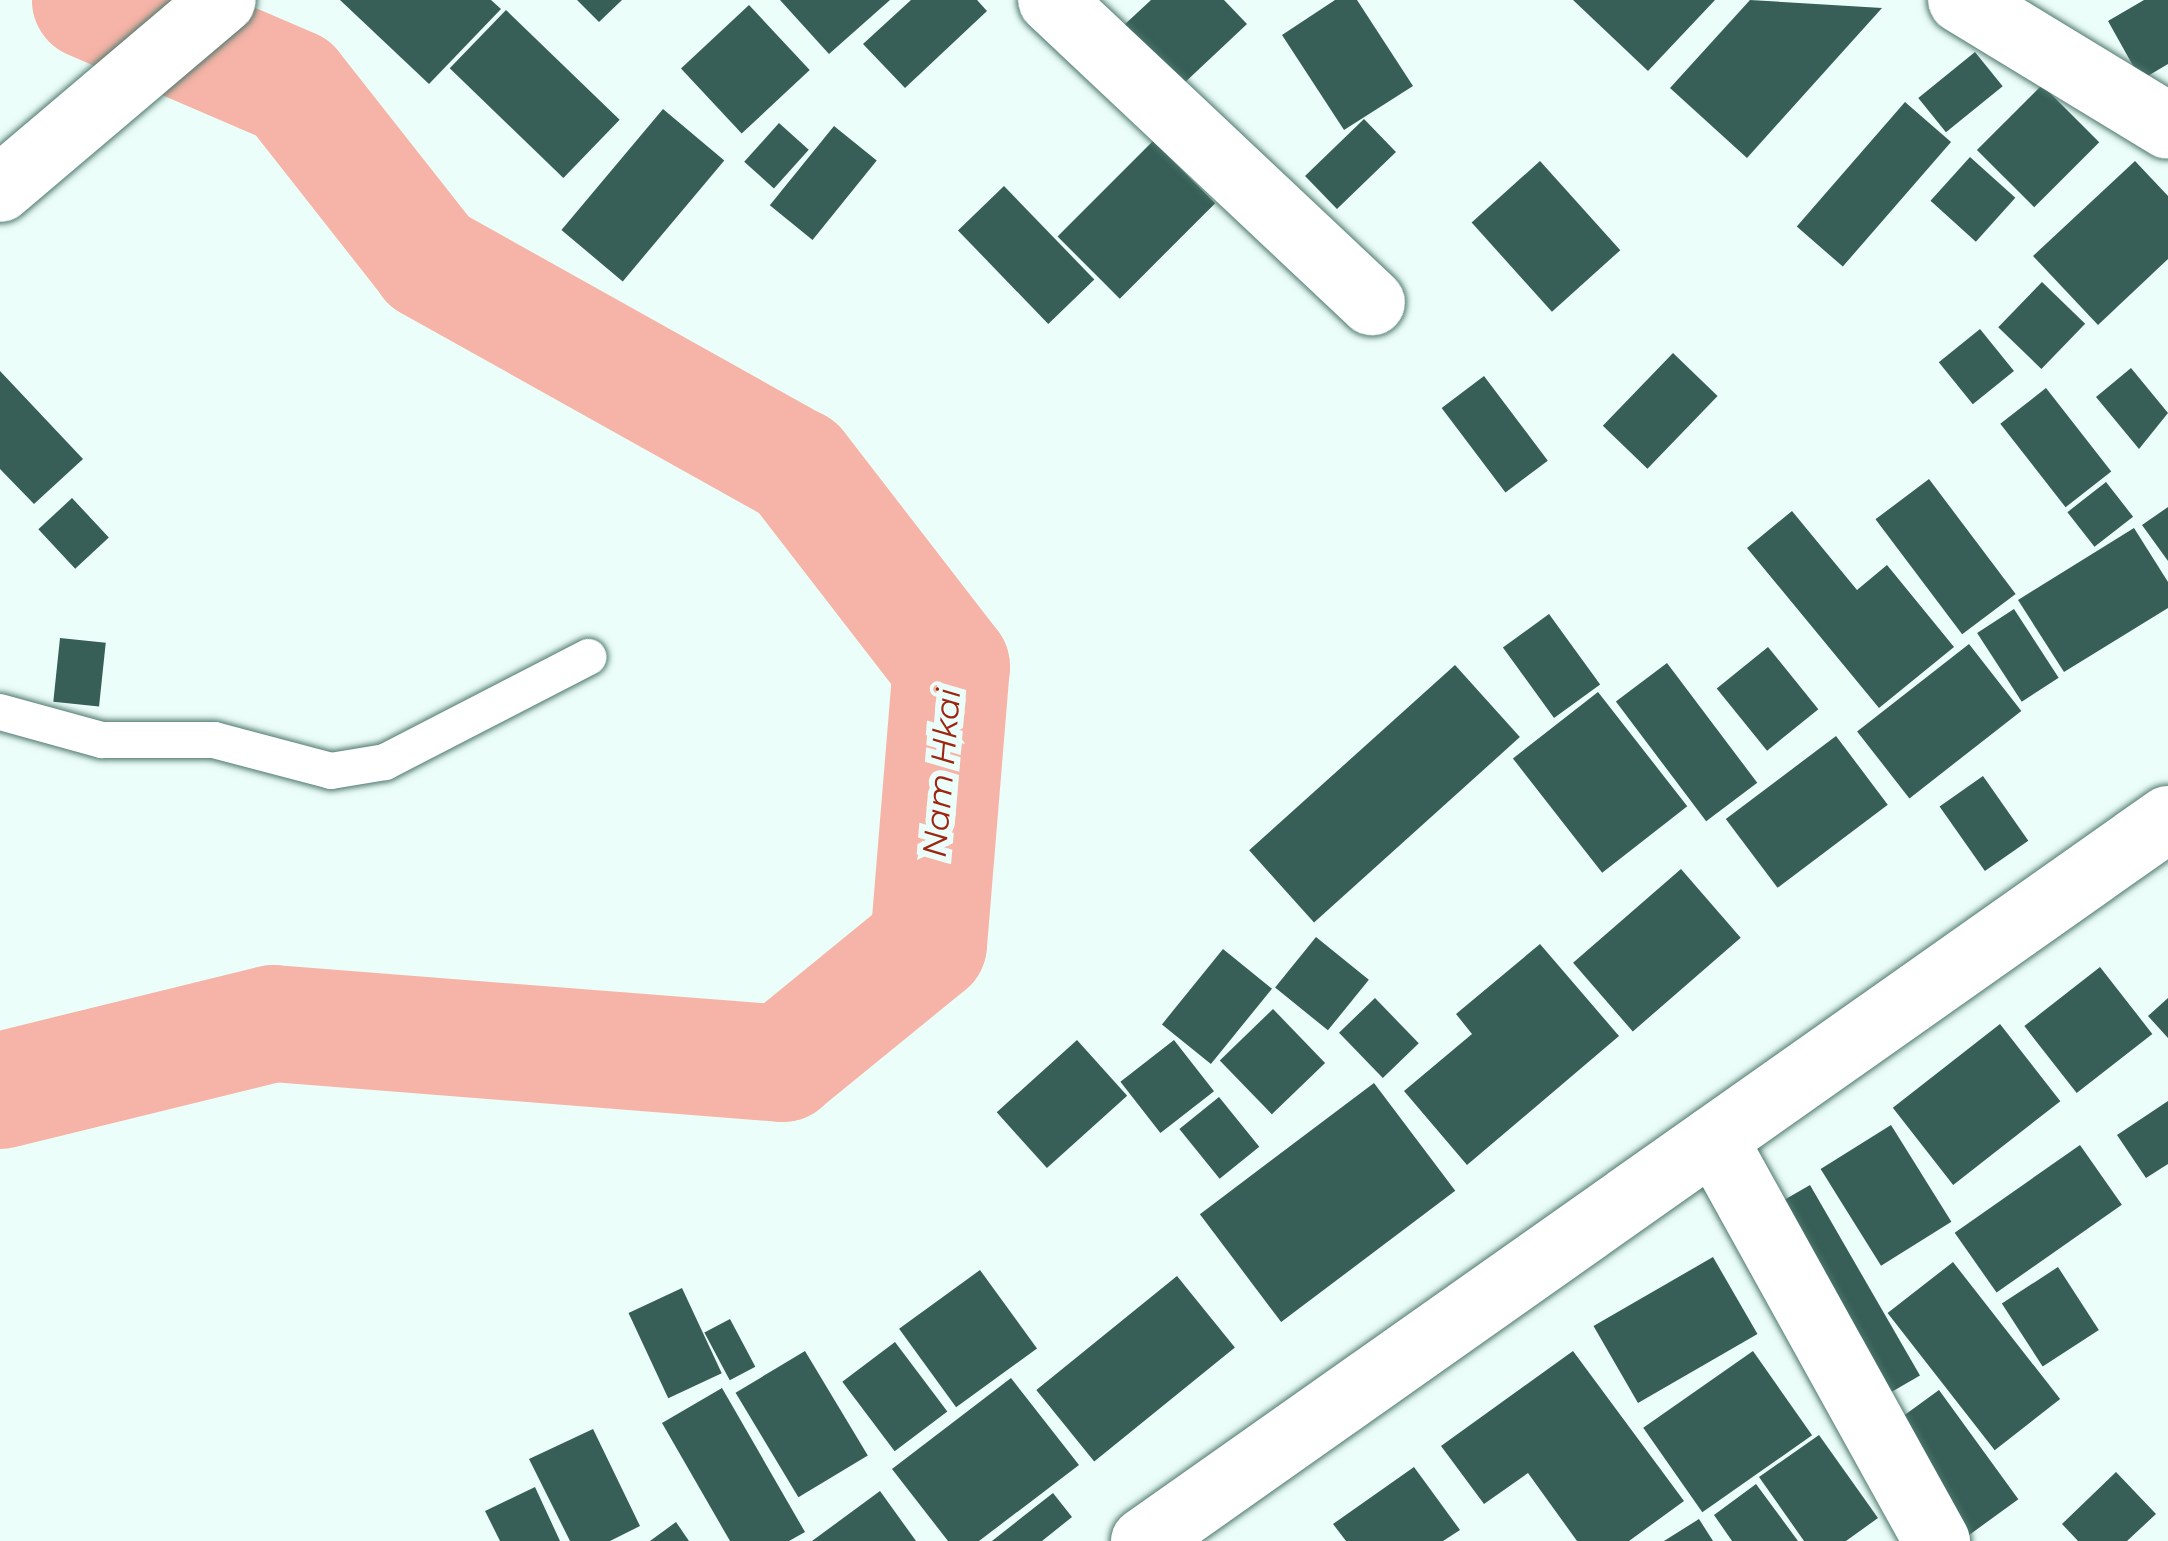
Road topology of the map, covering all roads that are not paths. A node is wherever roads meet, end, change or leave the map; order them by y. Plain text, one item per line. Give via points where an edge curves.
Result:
1 (223, 0) edge
2 (1051, 0) edge
3 (1961, 0) edge
4 (2168, 126) edge
5 (0, 189) edge
6 (1372, 303) dead end
7 (588, 657) dead end
8 (0, 712) edge
9 (2168, 819) edge
10 (1714, 1139) junction
11 (1144, 1541) edge
12 (1937, 1541) edge

1 - 5 street
2 - 6 street
3 - 4 street
7 - 8 lane via 386,762 331,772 214,740 101,740
9 - 10 street
10 - 11 street
10 - 12 street

